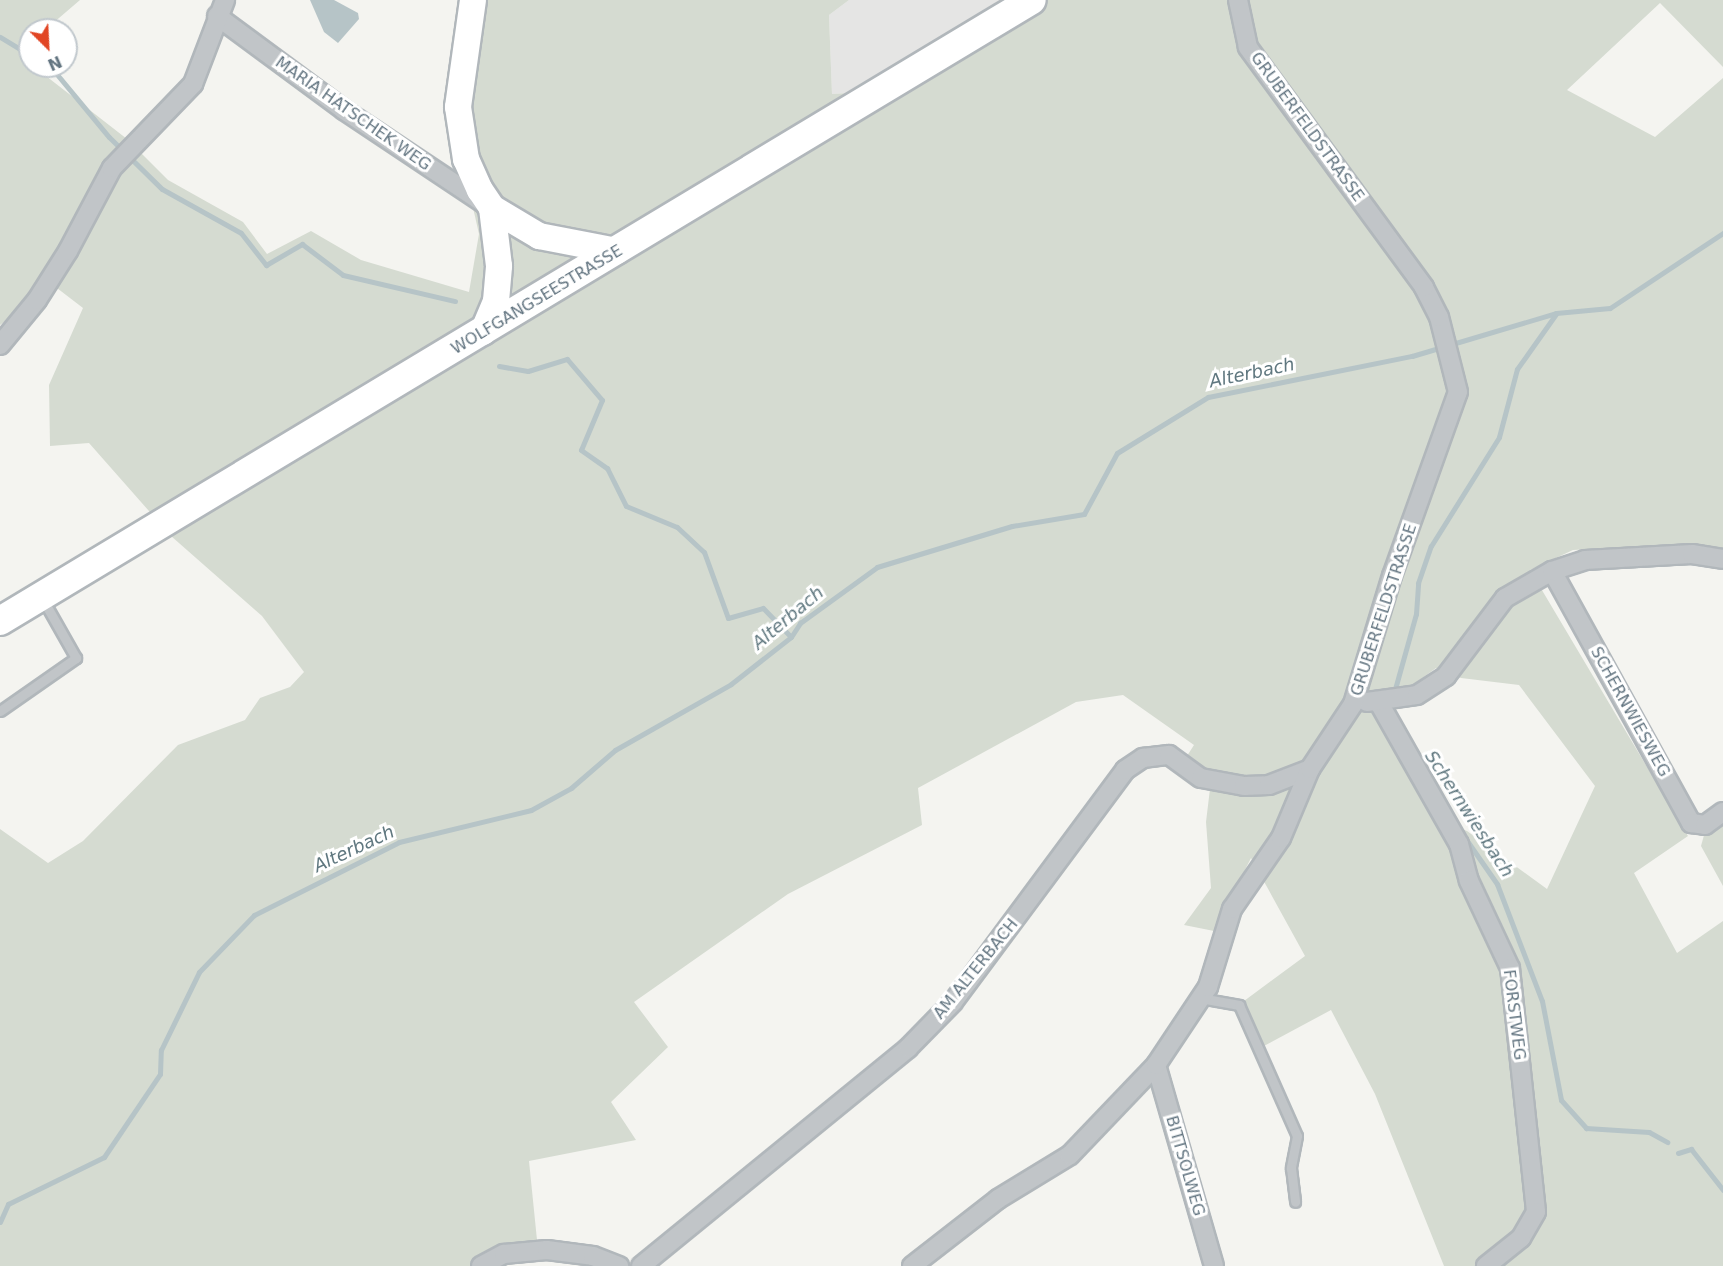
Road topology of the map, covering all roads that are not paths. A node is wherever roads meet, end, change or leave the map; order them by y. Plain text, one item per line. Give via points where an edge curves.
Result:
1 (473, 0) edge
2 (1032, 0) edge
3 (1238, 0) edge
4 (221, 8) edge
5 (492, 208) junction
6 (617, 251) junction
7 (483, 332) junction
8 (0, 345) edge
9 (1723, 559) edge
10 (1552, 571) junction
11 (41, 596) junction
12 (0, 621) edge
13 (1378, 701) junction
14 (1353, 704) junction
15 (0, 711) edge
16 (1310, 769) junction
17 (1723, 812) edge
18 (1200, 998) junction
19 (1156, 1065) junction
20 (1294, 1202) dead end
21 (481, 1266) edge
22 (620, 1266) edge
23 (641, 1266) edge
24 (912, 1266) edge
25 (1214, 1266) edge
26 (1486, 1266) edge

1 - 5 main road via 458,107 460,134 466,159
2 - 6 main road, WOLFGANGSEESTRASSE
3 - 14 street, GRUBERFELDSTRASSE via 1248,47 1424,287 1439,317 1458,392 1392,576
4 - 5 street, MARIA HATSCHEK WEG via 344,110
4 - 8 street via 194,84 112,168 37,300
5 - 6 main road via 539,236
5 - 7 main road via 499,266 496,301
6 - 7 main road, WOLFGANGSEESTRASSE
7 - 11 main road, WOLFGANGSEESTRASSE
9 - 10 street via 1692,554 1585,560
10 - 13 street via 1505,598 1446,676 1417,695
10 - 17 street, SCHERNWIESWEG via 1691,823 1705,825
11 - 12 main road, WOLFGANGSEESTRASSE
11 - 15 lane via 76,658
13 - 14 street
13 - 26 street, FORSTWEG via 1459,844 1469,881 1510,968 1536,1212 1521,1238
14 - 16 street, GRUBERFELDSTRASSE
16 - 18 street, GRUBERFELDSTRASSE via 1281,838 1232,909 1208,987
16 - 23 street, AM ALTERBACH via 1269,784 1244,786 1201,778 1169,755 1143,758 1125,770 953,1002 908,1048
18 - 19 street, GRUBERFELDSTRASSE
18 - 20 lane via 1239,1005 1297,1136 1291,1168
19 - 24 street, GRUBERFELDSTRASSE via 1070,1155 998,1199
19 - 25 street, BITTSOLWEG
21 - 22 street via 504,1254 547,1250 593,1256

